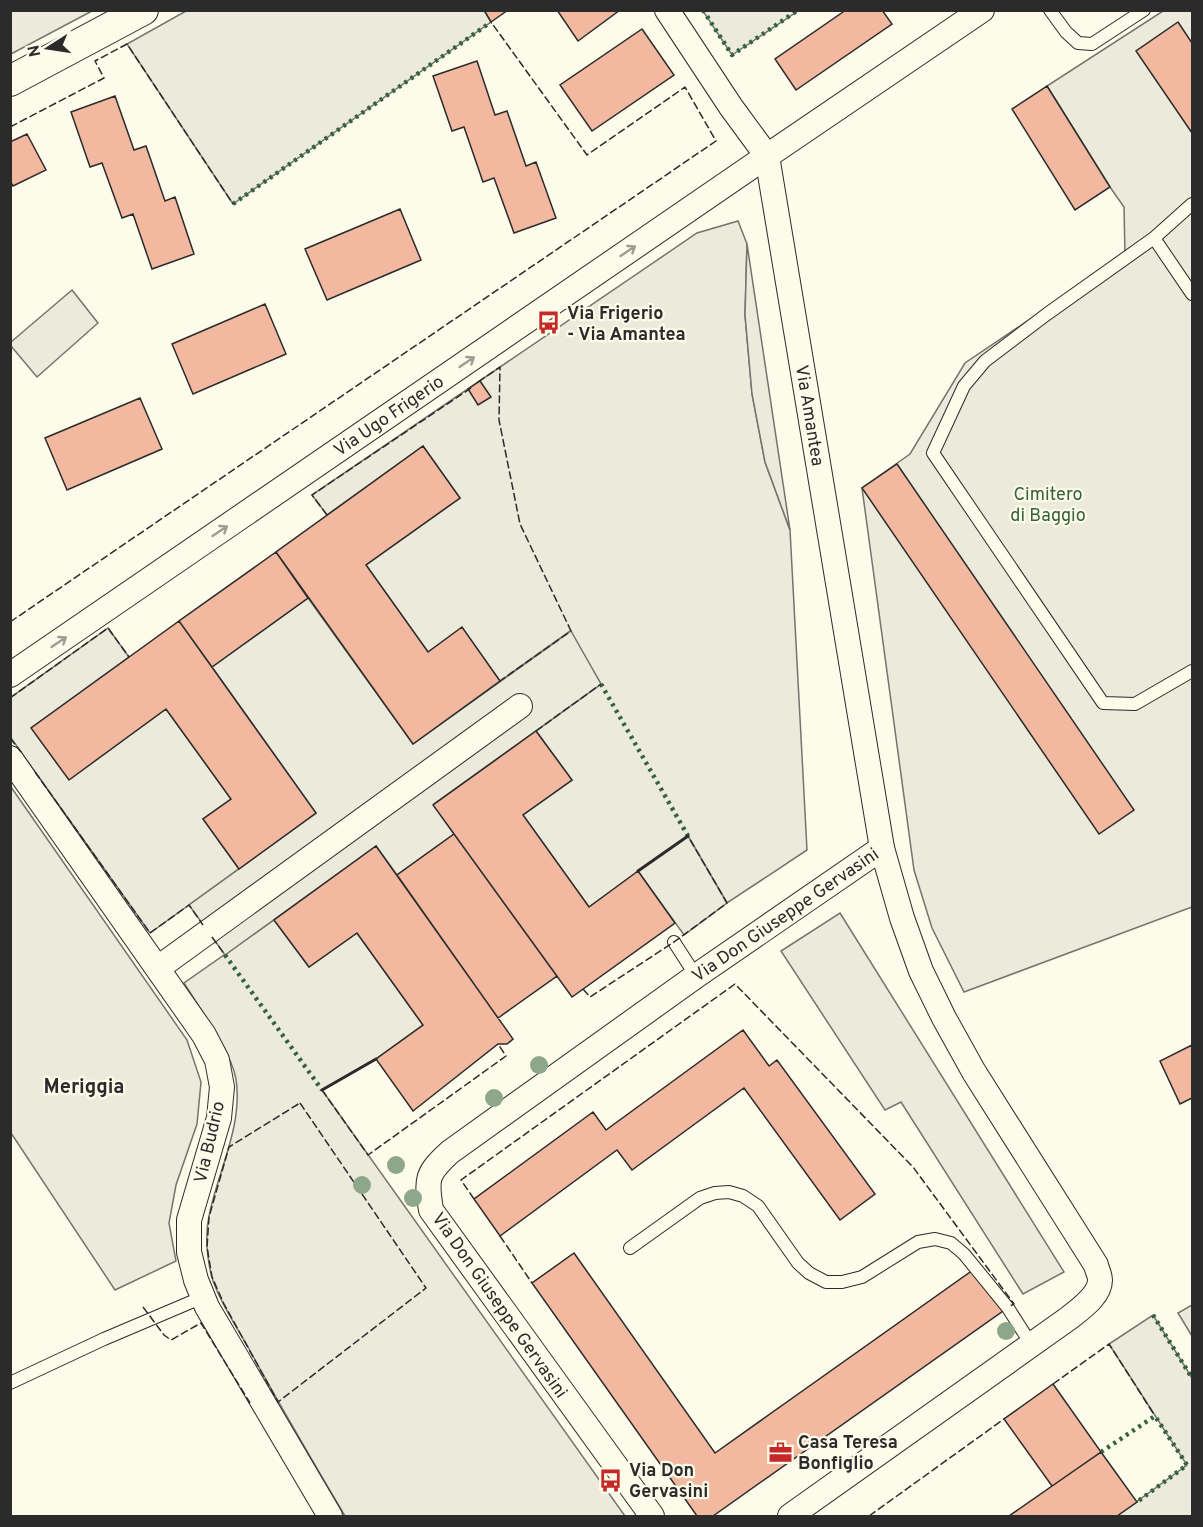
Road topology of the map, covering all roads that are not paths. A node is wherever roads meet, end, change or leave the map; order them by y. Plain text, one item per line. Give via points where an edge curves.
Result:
1 (666, 10) edge
2 (982, 10) edge
3 (1050, 10) edge
4 (1144, 10) edge
5 (140, 11) edge
6 (10, 81) edge
7 (767, 156) junction
8 (1192, 204) edge
9 (1154, 238) junction
10 (1192, 294) edge
11 (1192, 671) edge
12 (10, 675) edge
13 (520, 706) dead end
14 (10, 758) edge
15 (882, 848) junction
16 (674, 942) dead end
17 (158, 968) junction
18 (696, 976) junction
19 (630, 1248) dead end
20 (203, 1297) junction
21 (1031, 1344) junction
22 (10, 1383) edge
23 (330, 1516) edge
24 (652, 1516) edge
25 (790, 1516) edge

1 - 7 street, Via Amantea
2 - 7 street, Via Ugo Frigerio
3 - 4 lane via 1078,43 1092,44
5 - 6 street
12 -> 7 street, Via Ugo Frigerio
7 - 15 street, Via Amantea
8 - 9 lane
9 - 10 lane
9 - 11 lane via 985,361 964,386 933,453 1103,703 1136,704
13 - 17 street
14 - 17 street, Via Budrio
15 - 18 street, Via Don Giuseppe Gervasini
15 - 21 street, Via Don Giuseppe Gervasini via 921,971 944,1018 1096,1265 1100,1282 1094,1295
16 - 18 lane
17 - 20 street, Via Budrio via 204,1035 217,1060 222,1087 219,1118 189,1220 189,1252
18 - 24 street, Via Don Giuseppe Gervasini via 450,1152 435,1165 428,1179 431,1210
19 - 21 lane via 700,1197 729,1192 758,1206 798,1263 826,1282 862,1277 918,1242 935,1239 951,1243 964,1254 1008,1308
20 - 22 lane
20 - 23 street, Via Budrio
21 - 25 street, Via Don Giuseppe Gervasini

